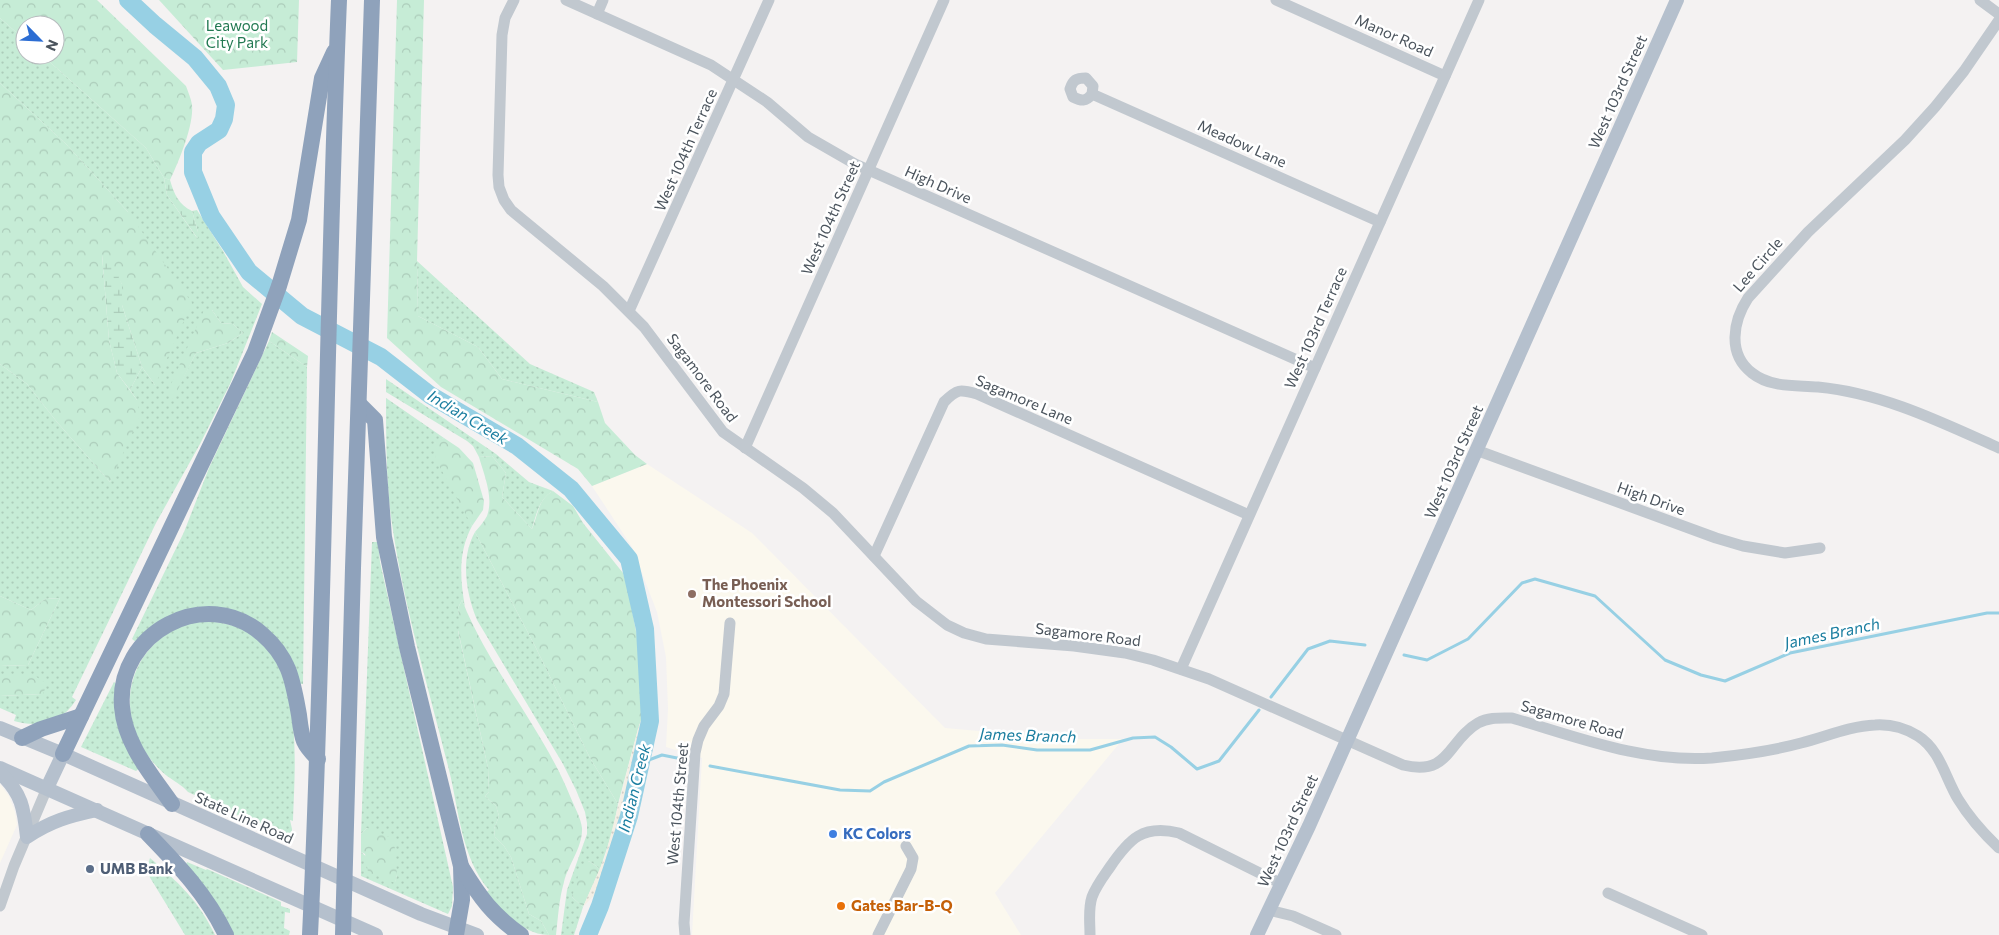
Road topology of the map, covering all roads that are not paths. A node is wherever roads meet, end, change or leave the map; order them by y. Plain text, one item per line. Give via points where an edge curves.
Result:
1 (339, 0) edge
2 (372, 0) edge
3 (514, 0) edge
4 (566, 0) edge
5 (603, 0) edge
6 (769, 0) edge
7 (944, 0) edge
8 (1276, 0) edge
9 (1479, 0) edge
10 (1980, 0) edge
11 (1674, 1) edge
12 (597, 14) junction
13 (1999, 14) edge
14 (1999, 20) edge
15 (337, 46) junction
16 (1445, 76) junction
17 (734, 79) junction
18 (1092, 94) dead end
19 (869, 170) junction
20 (1380, 222) junction
21 (629, 311) junction
22 (1315, 368) junction
23 (359, 398) junction
24 (745, 448) junction
25 (1999, 448) edge
26 (1476, 450) junction
27 (1250, 515) junction
28 (1820, 548) dead end
29 (874, 556) junction
30 (730, 623) dead end
31 (1181, 669) junction
32 (81, 716) junction
33 (0, 728) edge
34 (22, 738) junction
35 (1347, 740) junction
36 (63, 754) junction
37 (318, 759) junction
38 (0, 768) edge
39 (0, 773) edge
40 (47, 788) junction
41 (172, 804) junction
42 (97, 810) junction
43 (148, 834) junction
44 (27, 837) junction
45 (906, 846) dead end
46 (1999, 848) edge
47 (461, 866) junction
48 (1282, 884) junction
49 (1608, 893) dead end
50 (0, 906) edge
51 (1269, 910) junction
52 (457, 932) edge
53 (226, 935) edge
54 (310, 935) edge
55 (343, 935) edge
56 (376, 935) edge
57 (477, 935) edge
58 (521, 935) edge
59 (685, 935) edge
60 (878, 935) edge
61 (1090, 935) edge
62 (1257, 935) edge
63 (1336, 935) edge
64 (1702, 935) edge

1 - 15 highway
2 - 23 highway
3 - 21 street, Sagamore Road via 504,18 502,35 499,187 511,210 604,286
4 - 12 street, High Drive
5 - 12 street
6 - 17 street, West 104th Terrace
7 - 19 street, West 104th Street
8 - 16 street, Manor Road
9 - 16 street, West 103rd Terrace
10 - 13 street
11 - 26 main road, West 103rd Street
12 - 17 street, High Drive via 711,65
14 - 25 street, Lee Circle via 1936,107 1808,232 1748,298 1735,325 1735,344 1752,373 1770,383 1858,393 1911,410
15 - 32 highway via 322,78 299,220 255,352
15 - 37 highway
16 - 20 street, West 103rd Terrace
17 - 19 street, High Drive via 808,137
17 - 21 street, West 104th Terrace
18 - 20 street, Meadow Lane
19 - 22 street, High Drive
19 - 24 street, West 104th Street
20 - 22 street, West 103rd Terrace
21 - 24 street, Sagamore Road via 715,424
22 - 27 street, West 103rd Terrace
23 - 47 highway via 375,420 386,545 407,647
23 - 55 highway
24 - 29 street, Sagamore Road via 833,513
26 - 28 street, High Drive via 1716,538 1785,553
26 - 35 main road, West 103rd Street
27 - 29 street, Sagamore Lane via 962,390 953,392 944,402
27 - 31 street, West 103rd Terrace
29 - 31 street, Sagamore Road via 930,613 964,632 986,638 1124,653
30 - 59 street, West 104th Street via 724,694 704,726 695,753
31 - 35 street, Sagamore Road
32 - 34 highway
32 - 36 highway
33 - 34 main road, State Line Road
34 - 36 main road, State Line Road
35 - 46 street, Sagamore Road via 1403,765 1428,767 1442,760 1478,724 1499,718 1512,718 1635,753 1686,758 1763,751 1866,726 1887,725 1906,729 1931,747 1957,798
35 - 48 main road, West 103rd Street
36 - 40 main road
36 - 41 main road, State Line Road
37 - 41 highway via 304,740 291,675 268,639 242,622 224,616 175,620 155,632 139,648 127,671 122,701 124,722 134,747
37 - 54 highway
38 - 40 main road
39 - 44 main road via 22,802
40 - 42 main road
40 - 44 street
41 - 52 main road, State Line Road
42 - 43 main road
42 - 44 main road via 52,821
43 - 53 highway via 199,888
43 - 56 main road
44 - 50 street
45 - 60 street via 913,858 911,869
47 - 52 highway via 462,900
47 - 58 highway via 491,910
48 - 51 main road, West 103rd Street
48 - 61 street via 1179,833 1156,830 1131,840 1098,884 1089,914
49 - 64 street
51 - 62 main road, West 103rd Street
51 - 63 street via 1293,916
52 - 57 main road, State Line Road

